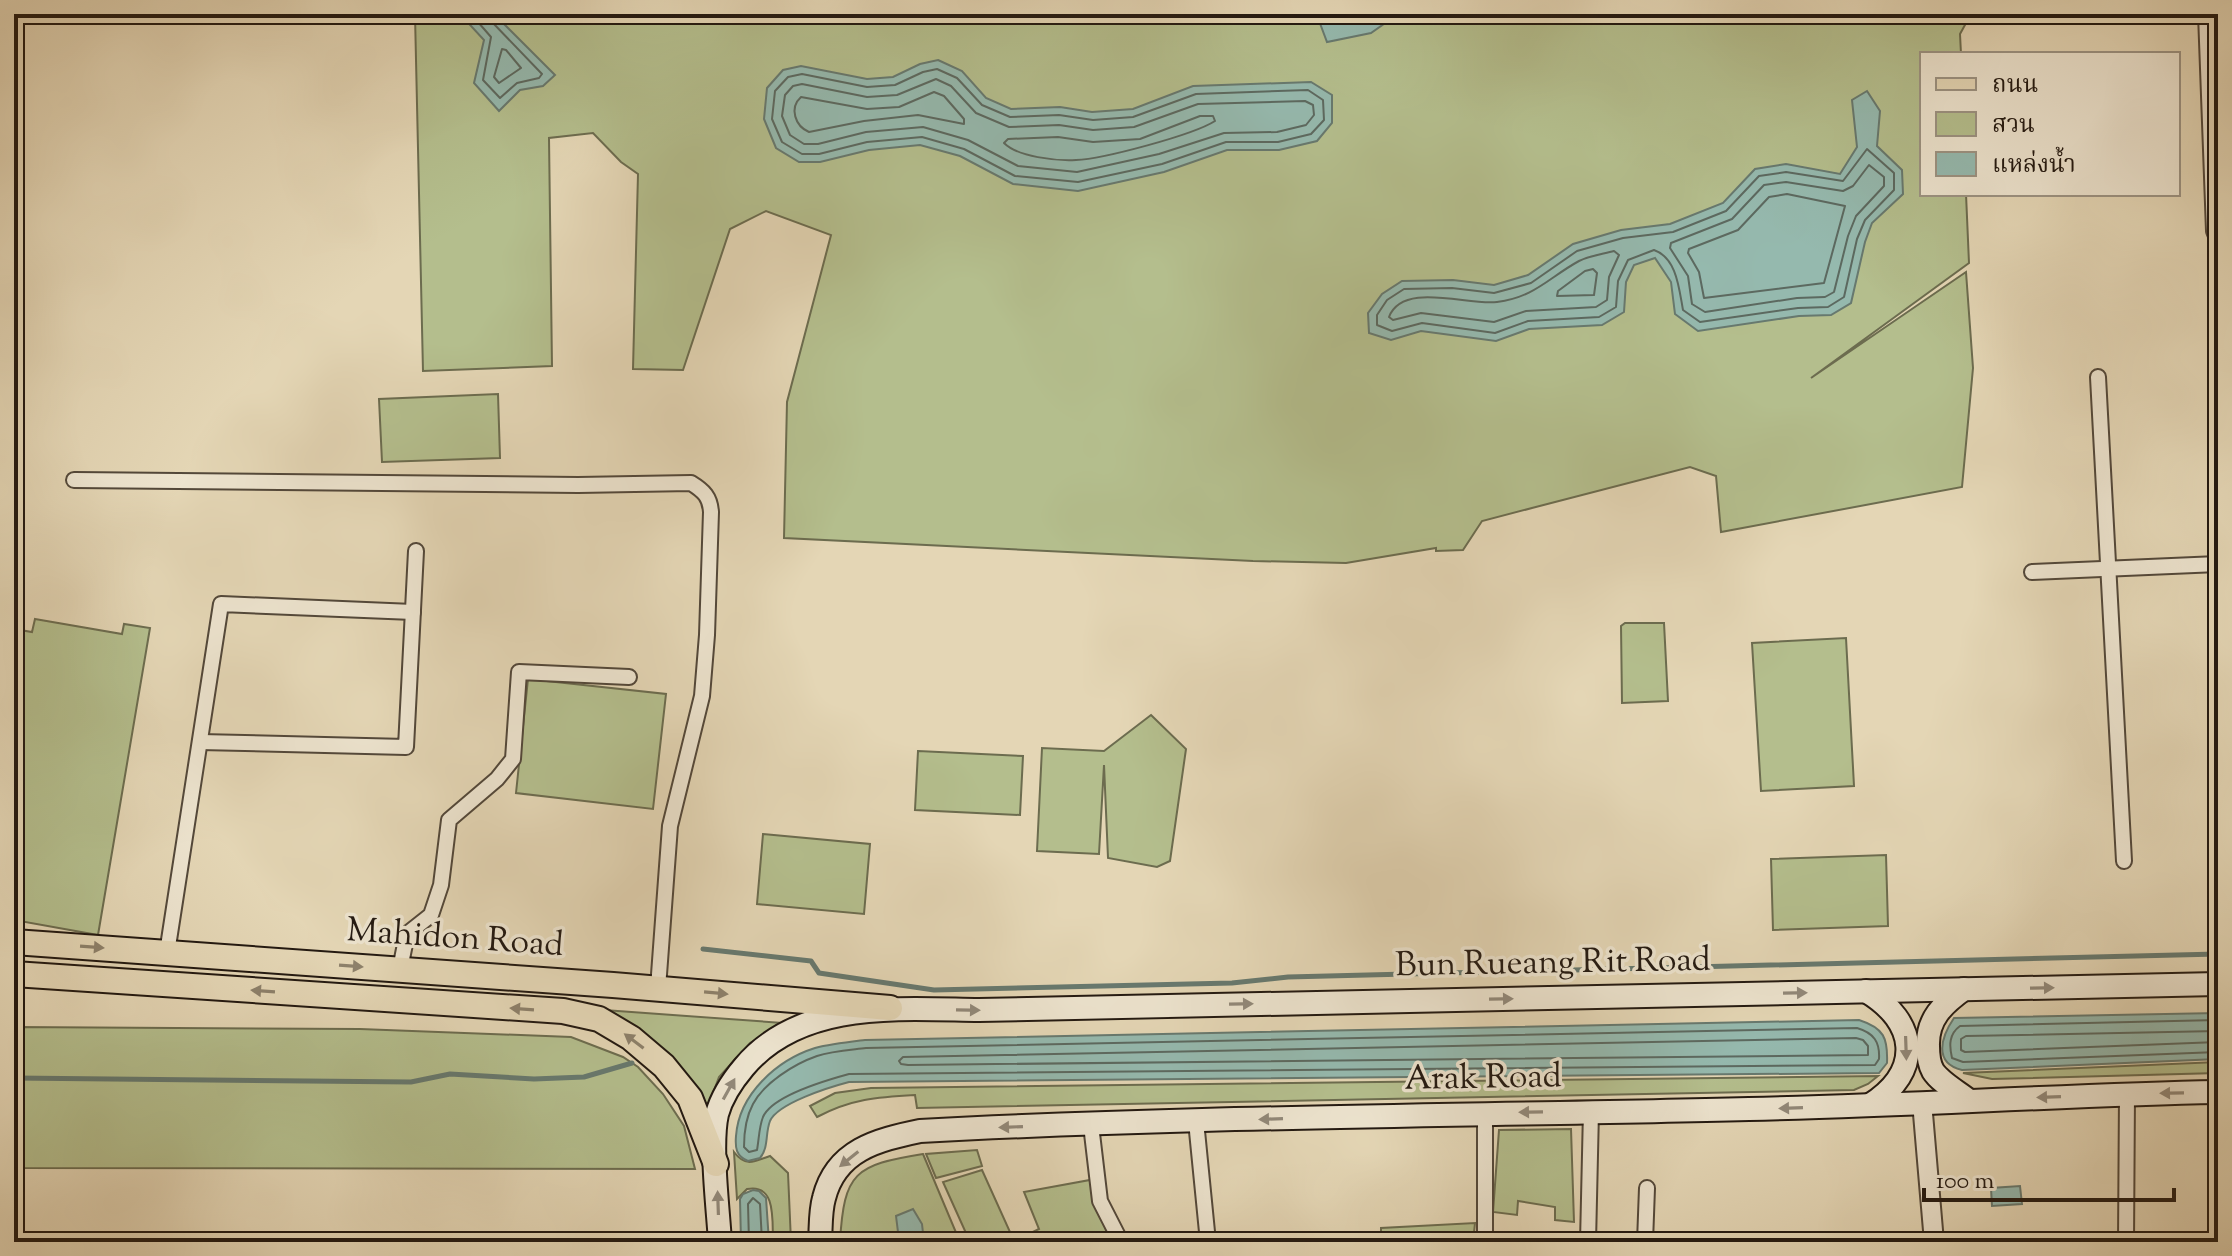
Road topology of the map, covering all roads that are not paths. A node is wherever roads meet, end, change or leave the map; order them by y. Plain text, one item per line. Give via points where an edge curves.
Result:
1 (2206, 14) edge
2 (2212, 38) edge
3 (2218, 241) edge
4 (2098, 377) dead end
5 (74, 480) dead end
6 (416, 551) dead end
7 (2218, 564) edge
8 (2108, 569) junction
9 (2032, 572) dead end
10 (413, 612) junction
11 (629, 677) dead end
12 (200, 742) junction
13 (2124, 861) dead end
14 (14, 942) edge
15 (167, 953) junction
16 (400, 969) junction
17 (14, 974) edge
18 (2218, 984) edge
19 (658, 988) junction
20 (1964, 989) junction
21 (1866, 991) junction
22 (890, 1008) junction
23 (2218, 1092) edge
24 (2127, 1094) junction
25 (1968, 1100) junction
26 (1922, 1102) junction
27 (1869, 1106) junction
28 (1591, 1111) junction
29 (1485, 1113) junction
30 (1196, 1121) junction
31 (1091, 1125) junction
32 (716, 1164) junction
33 (1647, 1188) dead end
34 (720, 1242) edge
35 (820, 1242) edge
36 (1121, 1242) edge
37 (1208, 1242) edge
38 (1485, 1242) edge
39 (1588, 1242) edge
40 (1645, 1242) edge
41 (1934, 1242) edge
42 (2126, 1242) edge

1 - 2 street
2 - 3 street
4 - 8 street
5 - 19 street via 691,483 699,488 710,500 711,512 706,650 702,696 670,826
6 - 10 street
7 - 8 street
8 - 9 street
8 - 13 street
10 - 12 street via 221,604
10 - 12 street via 406,747
11 - 16 street via 519,672 513,759 449,820 441,885 431,915 407,934
12 - 15 street
14 -> 15 main road, Mahidon Road
15 -> 16 main road, Mahidon Road
16 - 19 main road, Mahidon Road
32 -> 17 main road, Mahidon Road via 690,1098 664,1066 599,1019 563,1011
20 -> 18 main road, Bun Rueang Rit Road
19 -> 22 main road, Mahidon Road
20 - 21 main road, Bun Rueang Rit Road
20 - 25 main road via 1935,1015 1927,1034 1933,1072
22 -> 21 main road, Bun Rueang Rit Road
21 -> 27 main road via 1899,1017 1908,1058 1901,1078
32 -> 22 main road, Bun Rueang Rit Road via 717,1114 750,1059 807,1024
23 -> 24 main road, Arak Road
24 -> 25 main road, Arak Road
24 - 42 street
25 - 26 main road, Arak Road
26 - 27 main road, Arak Road
26 - 41 street
27 -> 28 main road, Arak Road
28 -> 29 main road, Arak Road
28 - 39 street
29 -> 30 main road, Arak Road
29 - 38 street
30 - 31 main road, Arak Road
30 - 37 street
31 -> 35 main road, Arak Road via 920,1131 872,1144 832,1174 823,1200
31 - 36 street via 1100,1201
34 -> 32 main road, Bun Rueang Rit Road
33 - 40 street

